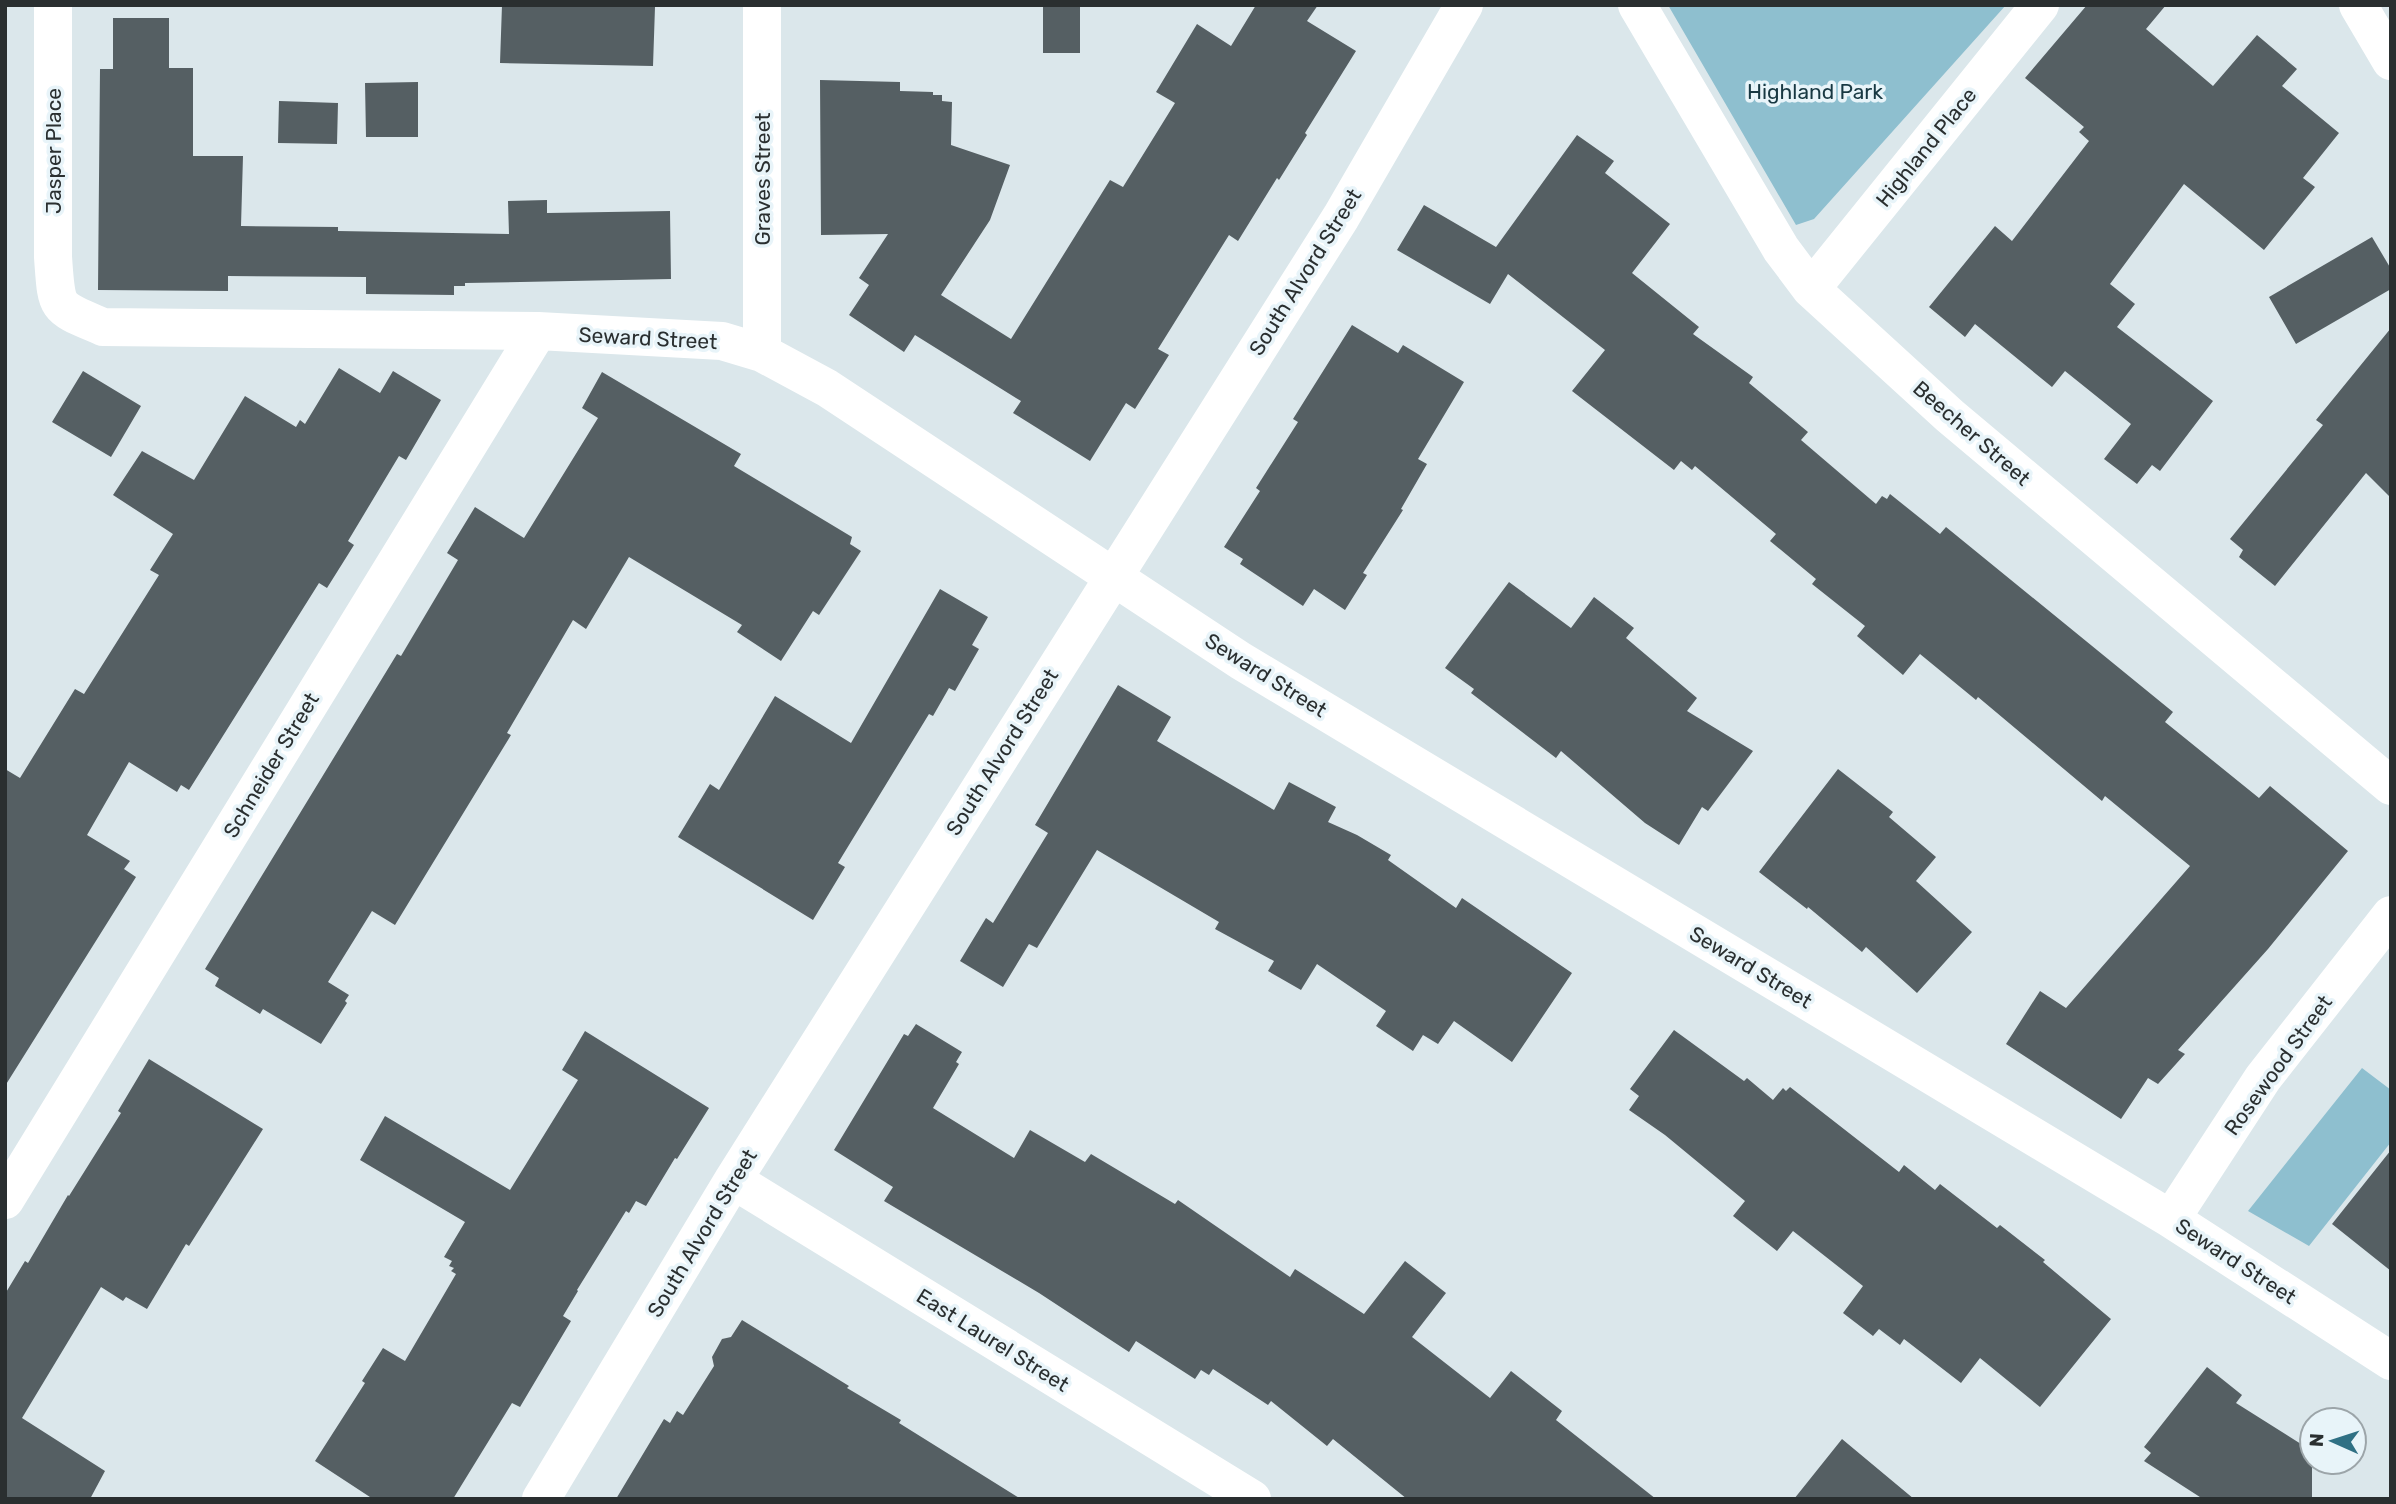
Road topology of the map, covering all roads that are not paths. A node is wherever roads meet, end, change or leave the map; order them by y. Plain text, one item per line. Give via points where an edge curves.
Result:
1 (52, 5) edge
2 (762, 5) edge
3 (1464, 5) edge
4 (1637, 5) edge
5 (2040, 5) edge
6 (2358, 5) edge
7 (2391, 61) edge
8 (1811, 289) junction
9 (56, 296) joint
10 (538, 331) junction
11 (762, 353) junction
12 (1112, 576) junction
13 (2391, 786) edge
14 (2391, 915) edge
15 (733, 1180) junction
16 (5, 1200) edge
17 (2171, 1219) junction
18 (2391, 1361) edge
19 (541, 1499) edge
20 (1252, 1499) edge

1 - 9 street, Jasper Place
2 - 11 street, Graves Street
3 - 12 street, South Alvord Street via 1341,216
4 - 8 street, Beecher Street via 1782,249
5 - 8 street, Highland Place
6 - 7 street
8 - 13 street, Beecher Street via 1950,416
9 - 10 street, Seward Street via 64,311 103,327
10 - 11 street, Seward Street via 722,341
10 - 16 street, Schneider Street
11 - 12 street, Seward Street via 827,388
12 - 15 street, South Alvord Street
12 - 17 street, Seward Street via 1241,661
14 - 17 street, Rosewood Street via 2263,1078
15 - 19 street, South Alvord Street
15 - 20 street, East Laurel Street
17 - 18 street, Seward Street

